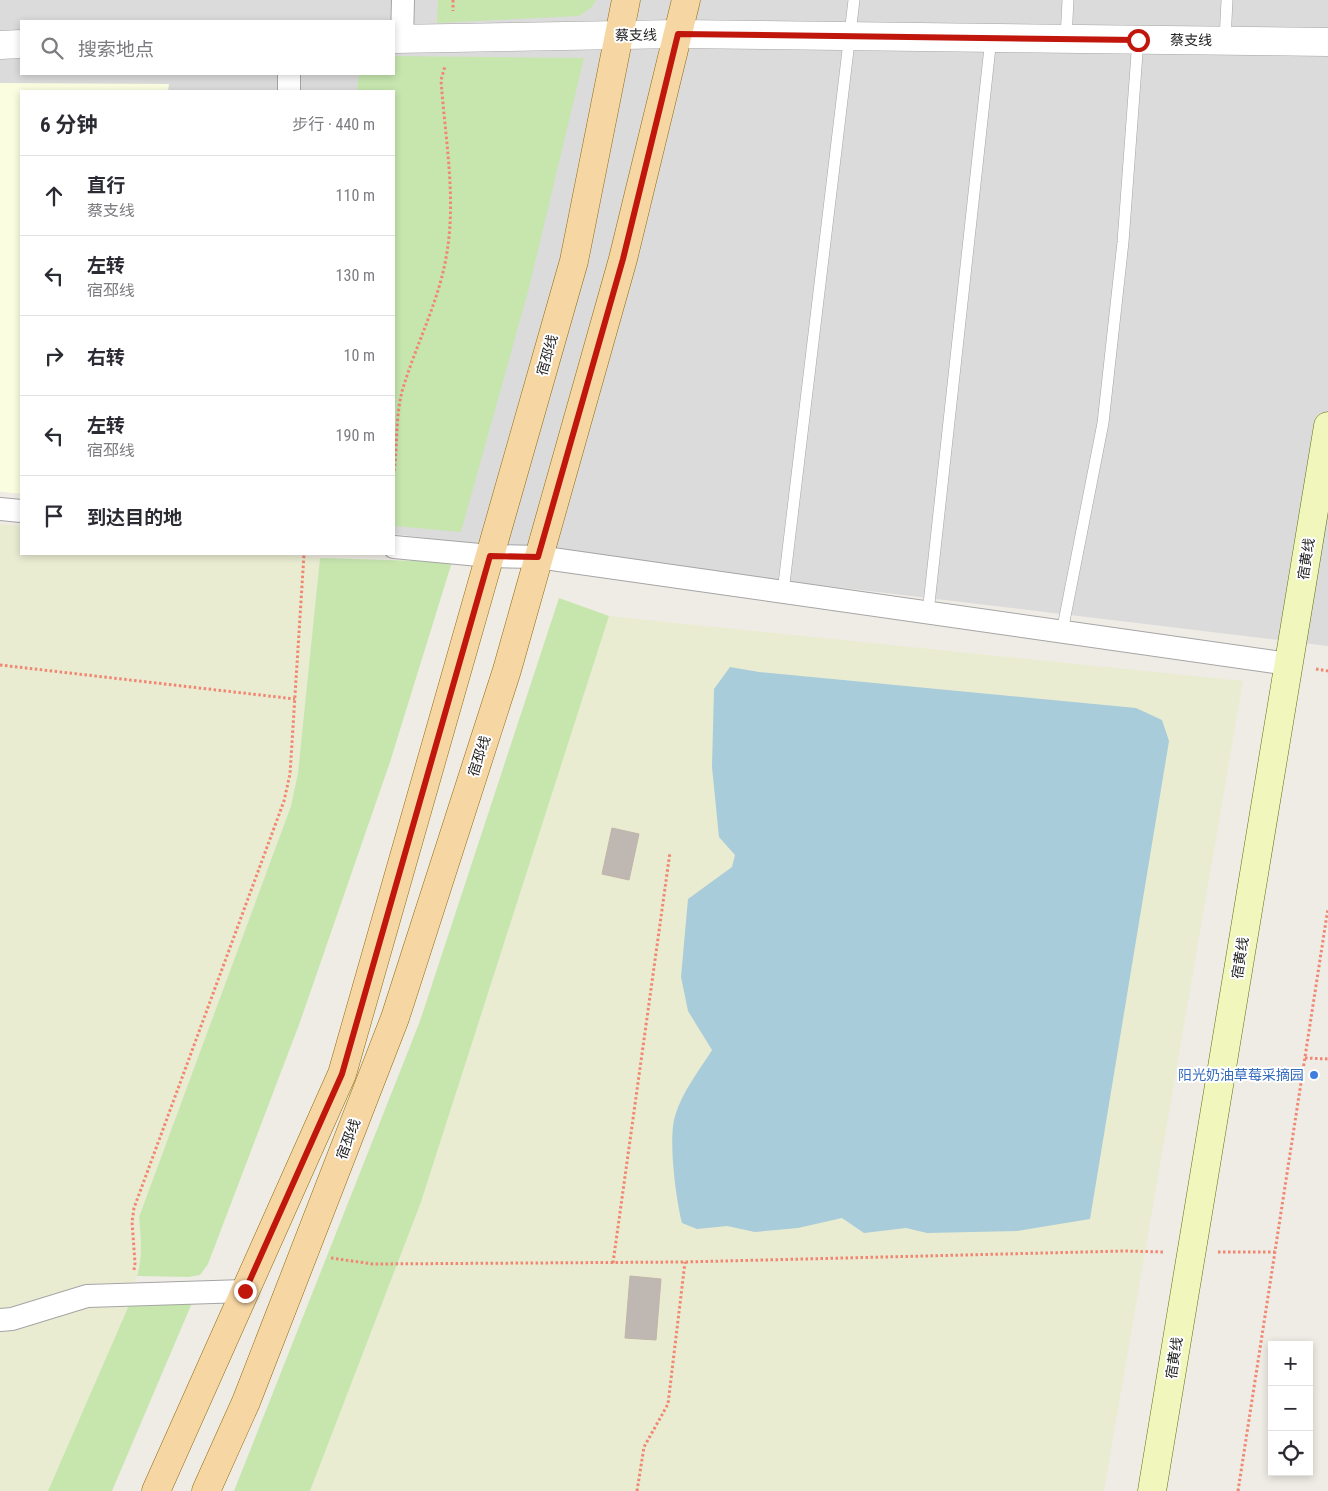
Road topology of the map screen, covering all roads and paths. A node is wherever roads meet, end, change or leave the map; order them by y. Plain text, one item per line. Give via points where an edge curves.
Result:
1 (403, 0) edge
2 (626, 0) edge
3 (686, 0) edge
4 (854, 0) edge
5 (1068, 0) edge
6 (1227, 0) edge
7 (678, 34) junction
8 (619, 35) junction
9 (851, 36) junction
10 (454, 38) junction
11 (991, 38) junction
12 (398, 39) edge
13 (1066, 39) junction
14 (1138, 40) junction
15 (1225, 41) junction
16 (1328, 42) edge
17 (20, 44) edge
18 (0, 45) edge
19 (289, 75) edge
20 (289, 90) edge
21 (1328, 426) edge
22 (395, 460) edge
23 (0, 509) edge
24 (20, 511) edge
25 (395, 547) edge
26 (304, 555) edge
27 (490, 556) junction
28 (538, 557) junction
29 (783, 592) junction
30 (928, 613) junction
31 (1062, 632) junction
32 (1289, 664) junction
33 (0, 666) edge
34 (295, 699) junction
35 (670, 852) dead end
36 (1328, 908) edge
37 (1305, 1058) junction
38 (1328, 1060) edge
39 (1275, 1252) junction
40 (303, 1253) junction
41 (1191, 1253) junction
42 (685, 1262) junction
43 (613, 1263) junction
44 (245, 1291) junction
45 (129, 1295) junction
46 (0, 1320) edge
47 (156, 1491) edge
48 (206, 1491) edge
49 (637, 1491) edge
50 (1152, 1491) edge
51 (1238, 1491) edge

1 - 12 street
2 - 8 main road, 宿邳线
3 - 7 main road, 宿邳线
4 - 9 lane
5 - 13 lane
6 - 15 lane
7 - 8 street, 蔡支线
7 - 9 street, 蔡支线
7 - 28 main road, 宿邳线 via 623,259
8 - 10 street, 蔡支线
8 - 27 main road, 宿邳线 via 574,261
9 - 11 street, 蔡支线
9 - 29 lane
10 - 12 street, 蔡支线
10 - 22 path via 441,80 449,175 446,258 400,402
11 - 13 street, 蔡支线
11 - 30 lane
13 - 14 street, 蔡支线
14 - 15 street, 蔡支线
14 - 31 lane via 1123,242 1103,423
15 - 16 street, 蔡支线
17 - 18 street
19 - 20 street
21 - 32 main road, 宿黄线
23 - 24 street
25 - 27 street
26 - 34 path
27 - 28 street
27 - 44 main road, 宿邳线 via 342,1074
28 - 29 street
28 - 40 main road, 宿邳线 via 507,670 395,1018
29 - 30 street
30 - 31 street
31 - 32 street
32 - 41 main road, 宿黄线
33 - 34 path
34 - 45 path via 290,774 284,800 134,1208 135,1263
35 - 43 path
36 - 37 path
37 - 38 path
37 - 39 path
39 - 41 path
39 - 51 path
40 - 43 path via 373,1264
40 - 48 main road, 宿邳线 via 246,1402
41 - 42 path via 1123,1251
41 - 50 main road, 宿黄线
42 - 43 path
42 - 49 path via 668,1404 644,1447
44 - 45 street
44 - 47 main road, 宿邳线
45 - 46 street via 87,1296

